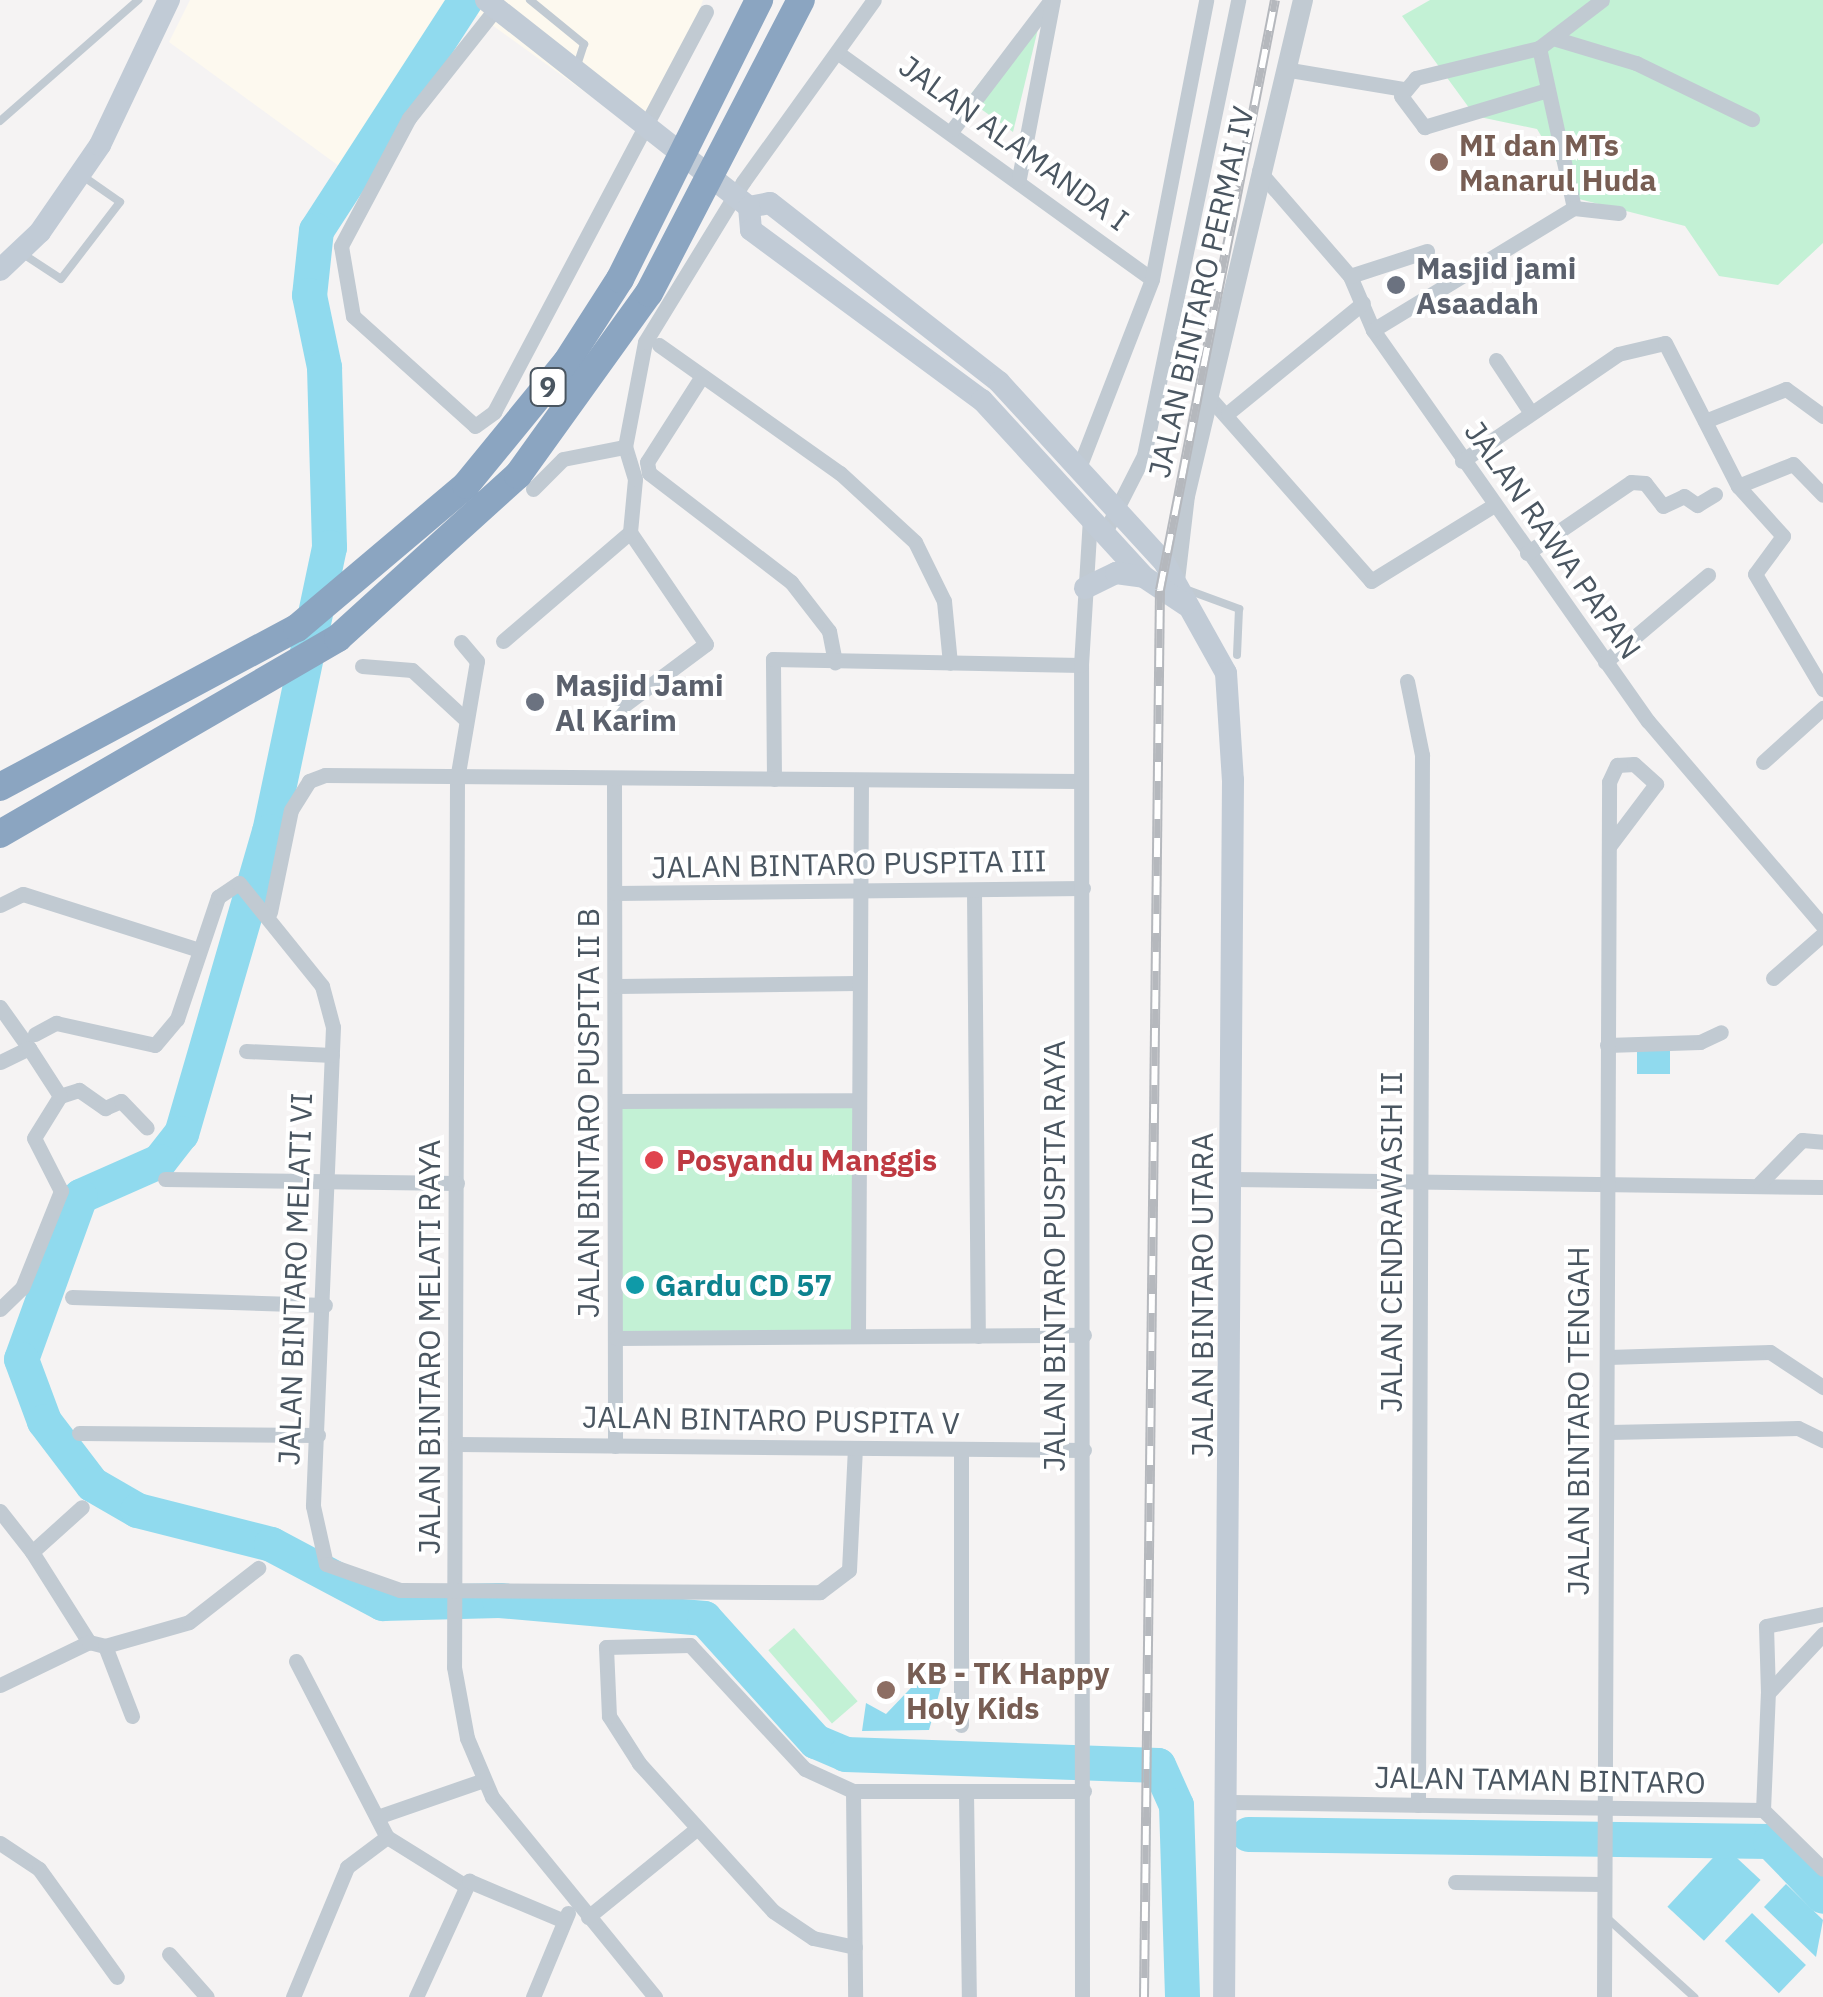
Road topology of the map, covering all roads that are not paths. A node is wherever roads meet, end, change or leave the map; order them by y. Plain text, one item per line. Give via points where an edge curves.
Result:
1 (138, 0) edge
2 (168, 0) edge
3 (530, 0) edge
4 (759, 0) edge
5 (802, 0) edge
6 (874, 0) edge
7 (1052, 0) edge
8 (1206, 0) edge
9 (1238, 0) edge
10 (1303, 0) edge
11 (1602, 0) edge
12 (491, 4) edge
13 (706, 12) dead end
14 (1553, 38) junction
15 (1539, 48) junction
16 (841, 54) junction
17 (575, 68) junction
18 (1284, 69) junction
19 (1404, 89) junction
20 (1547, 90) junction
21 (1752, 120) dead end
22 (0, 122) edge
23 (651, 128) junction
24 (953, 129) junction
25 (1259, 170) junction
26 (80, 174) junction
27 (1019, 178) junction
28 (742, 201) junction
29 (1574, 208) junction
30 (1618, 214) dead end
31 (20, 251) junction
32 (1427, 251) dead end
33 (0, 270) edge
34 (1350, 276) junction
35 (1152, 279) junction
36 (1363, 304) junction
37 (1373, 330) junction
38 (659, 345) dead end
39 (1496, 360) dead end
40 (702, 376) junction
41 (1208, 397) junction
42 (1530, 410) junction
43 (1228, 414) junction
44 (1823, 416) edge
45 (1705, 421) junction
46 (626, 447) junction
47 (1462, 461) junction
48 (1085, 472) junction
49 (1738, 486) junction
50 (533, 489) dead end
51 (1715, 494) dead end
52 (1823, 494) edge
53 (1494, 505) junction
54 (1119, 512) junction
55 (1097, 524) junction
56 (630, 532) junction
57 (1527, 553) junction
58 (1141, 573) junction
59 (1708, 576) dead end
60 (1086, 585) junction
61 (1178, 593) junction
62 (503, 641) dead end
63 (460, 642) dead end
64 (1237, 655) dead end
65 (835, 662) junction
66 (1605, 662) junction
67 (950, 663) junction
68 (1081, 664) junction
69 (362, 666) dead end
70 (1407, 680) dead end
71 (1823, 688) edge
72 (1823, 708) edge
73 (464, 718) junction
74 (600, 722) dead end
75 (1763, 762) dead end
76 (458, 779) junction
77 (774, 779) junction
78 (614, 780) junction
79 (861, 780) junction
80 (1080, 780) junction
81 (0, 787) edge
82 (0, 834) edge
83 (1610, 846) junction
84 (1083, 888) junction
85 (974, 892) junction
86 (614, 893) junction
87 (860, 893) junction
88 (0, 905) edge
89 (267, 908) junction
90 (1823, 926) edge
91 (1823, 934) edge
92 (196, 949) junction
93 (1773, 978) dead end
94 (858, 983) junction
95 (616, 986) junction
96 (0, 1008) edge
97 (1720, 1032) dead end
98 (32, 1041) junction
99 (1607, 1045) junction
100 (246, 1052) dead end
101 (332, 1056) junction
102 (0, 1062) edge
103 (60, 1096) junction
104 (615, 1100) junction
105 (858, 1100) junction
106 (148, 1128) dead end
107 (1823, 1142) edge
108 (1418, 1178) junction
109 (165, 1179) dead end
110 (1233, 1179) junction
111 (328, 1182) junction
112 (457, 1183) junction
113 (1604, 1184) junction
114 (1760, 1184) junction
115 (1823, 1187) edge
116 (72, 1297) dead end
117 (324, 1305) junction
118 (0, 1309) edge
119 (858, 1334) junction
120 (1084, 1335) junction
121 (978, 1336) junction
122 (616, 1338) junction
123 (1608, 1357) junction
124 (1823, 1386) edge
125 (1608, 1432) junction
126 (79, 1433) dead end
127 (318, 1435) junction
128 (1823, 1440) edge
129 (458, 1444) junction
130 (615, 1446) junction
131 (855, 1448) junction
132 (961, 1449) junction
133 (1084, 1450) junction
134 (82, 1507) dead end
135 (0, 1511) edge
136 (32, 1552) junction
137 (258, 1568) dead end
138 (454, 1589) junction
139 (1823, 1614) edge
140 (1823, 1634) edge
141 (97, 1644) junction
142 (296, 1660) dead end
143 (0, 1685) edge
144 (1768, 1693) junction
145 (132, 1716) dead end
146 (961, 1725) dead end
147 (484, 1780) junction
148 (1084, 1784) junction
149 (853, 1791) junction
150 (966, 1792) junction
151 (1230, 1802) junction
152 (1418, 1805) junction
153 (1764, 1810) junction
154 (380, 1816) junction
155 (1604, 1818) junction
156 (695, 1830) junction
157 (387, 1836) junction
158 (0, 1843) edge
159 (1823, 1870) edge
160 (1455, 1882) dead end
161 (1603, 1884) junction
162 (464, 1885) junction
163 (575, 1901) junction
164 (1604, 1914) junction
165 (588, 1918) junction
166 (564, 1921) junction
167 (855, 1948) junction
168 (170, 1954) dead end
169 (118, 1977) dead end
170 (207, 1997) edge
171 (293, 1997) edge
172 (416, 1997) edge
173 (533, 1997) edge
174 (655, 1997) edge
175 (854, 1997) edge
176 (970, 1997) edge
177 (1082, 1997) edge
178 (1224, 1997) edge
179 (1604, 1997) edge
180 (1694, 1997) edge

1 - 22 lane
2 - 26 main road
3 - 17 lane via 584,44
4 - 81 highway, 9 via 620,280 518,426 409,540 226,671
5 - 82 highway, 9 via 649,292 518,475 433,562 242,700
6 - 16 street
7 - 24 street
7 - 27 street
8 - 35 street, JALAN BINTARO PUSPITA RAYA
9 - 54 street via 1144,454
10 - 18 street, JALAN BINTARO PERMAI IV
11 - 14 street
12 - 17 main road
12 - 23 street via 409,118 341,246 344,302 354,316 468,422 480,425 494,412
13 - 23 street
14 - 15 street
14 - 21 street via 1636,63
15 - 19 street
15 - 20 street
16 - 24 street, JALAN ALAMANDA I
16 - 28 street
17 - 23 main road
18 - 19 street
18 - 25 street, JALAN BINTARO PERMAI IV
19 - 20 street via 1404,105 1424,127
20 - 29 street
23 - 28 main road
24 - 27 street, JALAN ALAMANDA I
25 - 34 street, JALAN RAWA PAPAN
25 - 41 street, JALAN BINTARO PERMAI IV
26 - 31 main road
26 - 31 lane via 120,205 57,282
27 - 35 street, JALAN ALAMANDA I
28 - 46 street via 645,342
28 - 48 main road via 770,202 984,368
28 - 55 main road via 751,230 982,400
29 - 30 street
29 - 37 street
31 - 33 main road
32 - 34 street
34 - 36 street, JALAN RAWA PAPAN
35 - 48 street, JALAN BINTARO PUSPITA RAYA
36 - 37 street, JALAN RAWA PAPAN
36 - 43 street
37 - 47 street, JALAN RAWA PAPAN
38 - 40 street
39 - 42 street
40 - 65 street via 647,462 649,473 792,582 829,632
40 - 67 street via 840,473 915,542 944,601
41 - 43 street
41 - 61 street, JALAN BINTARO PERMAI IV
42 - 45 street via 1618,354 1660,341
42 - 47 street
43 - 53 street via 1357,571 1382,582
44 - 45 street via 1786,389
45 - 49 street
46 - 50 street via 563,460
46 - 56 street via 635,479
47 - 53 street, JALAN RAWA PAPAN
48 - 54 main road
48 - 55 street, JALAN BINTARO PUSPITA RAYA
49 - 52 street via 1793,464
49 - 71 street via 1784,536 1755,574
51 - 57 street via 1697,505 1684,496 1663,506 1646,484 1631,482
53 - 57 street, JALAN RAWA PAPAN
54 - 55 street
54 - 61 main road
55 - 58 main road
55 - 60 street, JALAN BINTARO PUSPITA RAYA
56 - 62 street
56 - 74 street via 706,644
57 - 66 street, JALAN RAWA PAPAN
58 - 60 main road via 1116,573
58 - 61 main road
59 - 66 street
60 - 68 street, JALAN BINTARO PUSPITA RAYA
61 - 64 lane via 1239,610
61 - 110 main road, JALAN BINTARO UTARA via 1226,674 1232,713
63 - 73 street, JALAN BINTARO MELATI RAYA via 477,660
65 - 67 street
65 - 77 street via 772,659
66 - 90 street, JALAN RAWA PAPAN
67 - 68 street
68 - 80 street, JALAN BINTARO PUSPITA RAYA
69 - 73 street via 412,670
70 - 108 street, JALAN CENDRAWASIH II via 1422,755
72 - 75 street
73 - 76 street, JALAN BINTARO MELATI RAYA
76 - 78 street
76 - 89 street via 309,781 291,810
76 - 112 street, JALAN BINTARO MELATI RAYA
77 - 78 street
77 - 79 street
78 - 86 street, JALAN BINTARO PUSPITA II B
79 - 80 street
79 - 87 street
80 - 84 street, JALAN BINTARO PUSPITA RAYA
83 - 83 street, JALAN BINTARO TENGAH via 1656,784 1634,764 1610,774
83 - 99 street, JALAN BINTARO TENGAH
84 - 85 street, JALAN BINTARO PUSPITA III
84 - 120 street, JALAN BINTARO PUSPITA RAYA
85 - 87 street, JALAN BINTARO PUSPITA III
85 - 121 street
86 - 87 street, JALAN BINTARO PUSPITA III
86 - 95 street, JALAN BINTARO PUSPITA II B
87 - 94 street
88 - 92 street via 22,894
89 - 92 street, JALAN BINTARO MELATI VI via 247,886 218,897
89 - 101 street, JALAN BINTARO MELATI VI via 322,986
91 - 93 street
92 - 98 street via 176,1019 155,1046 56,1023
94 - 95 street
94 - 105 street
95 - 104 street, JALAN BINTARO PUSPITA II B
96 - 98 street
97 - 99 street via 1700,1042
98 - 102 street
98 - 103 street
99 - 113 street, JALAN BINTARO TENGAH
100 - 101 street
101 - 111 street, JALAN BINTARO MELATI VI
103 - 106 street via 80,1090 104,1108 121,1101
103 - 118 street via 34,1138 61,1192 22,1288
104 - 105 street
104 - 122 street, JALAN BINTARO PUSPITA II B
105 - 119 street
107 - 114 street via 1802,1140
108 - 110 street
108 - 113 street
108 - 152 street, JALAN CENDRAWASIH II
109 - 111 street
110 - 151 main road, JALAN BINTARO UTARA
111 - 112 street
111 - 117 street, JALAN BINTARO MELATI VI
112 - 129 street, JALAN BINTARO MELATI RAYA
113 - 114 street
113 - 123 street, JALAN BINTARO TENGAH
114 - 115 street
116 - 117 street
117 - 127 street, JALAN BINTARO MELATI VI
119 - 121 street
119 - 122 street
120 - 121 street
120 - 133 street, JALAN BINTARO PUSPITA RAYA
122 - 130 street, JALAN BINTARO PUSPITA II B
123 - 124 street via 1770,1352
123 - 125 street, JALAN BINTARO TENGAH
125 - 128 street via 1798,1428
125 - 155 street, JALAN BINTARO TENGAH
126 - 127 street
127 - 138 street, JALAN BINTARO MELATI VI via 314,1540 326,1564 400,1590
129 - 130 street, JALAN BINTARO PUSPITA V
129 - 138 street, JALAN BINTARO MELATI RAYA
130 - 131 street, JALAN BINTARO PUSPITA V
131 - 132 street, JALAN BINTARO PUSPITA V
131 - 138 street, JALAN BINTARO MELATI VI via 852,1556 832,1588
132 - 133 street, JALAN BINTARO PUSPITA V
132 - 146 street
133 - 148 street, JALAN BINTARO PUSPITA RAYA
134 - 136 street
135 - 136 street
136 - 141 street
137 - 141 street via 189,1622
138 - 147 street, JALAN BINTARO MELATI RAYA via 467,1738
139 - 144 street via 1766,1626
140 - 144 street
141 - 143 street
141 - 145 street
142 - 154 street
144 - 153 street
147 - 154 street
147 - 163 street, JALAN BINTARO MELATI RAYA
148 - 150 street
148 - 177 street, JALAN BINTARO PUSPITA RAYA
149 - 150 street
149 - 156 street via 805,1770 690,1646 606,1648 609,1716
149 - 167 street
150 - 176 street
151 - 152 street, JALAN TAMAN BINTARO
151 - 178 main road, JALAN BINTARO UTARA
152 - 155 street, JALAN TAMAN BINTARO
153 - 155 street, JALAN TAMAN BINTARO
153 - 159 street
154 - 157 street
155 - 161 street, JALAN BINTARO TENGAH
156 - 165 street
156 - 167 street via 793,1926
157 - 162 street
157 - 171 street via 347,1866
158 - 169 street via 38,1869
160 - 161 street
161 - 164 street, JALAN BINTARO TENGAH
162 - 166 street via 481,1881
162 - 172 street
163 - 165 street, JALAN BINTARO MELATI RAYA
163 - 166 street
164 - 179 street, JALAN BINTARO TENGAH
164 - 180 lane
165 - 174 street, JALAN BINTARO MELATI RAYA
166 - 173 street
167 - 175 street
168 - 170 street

